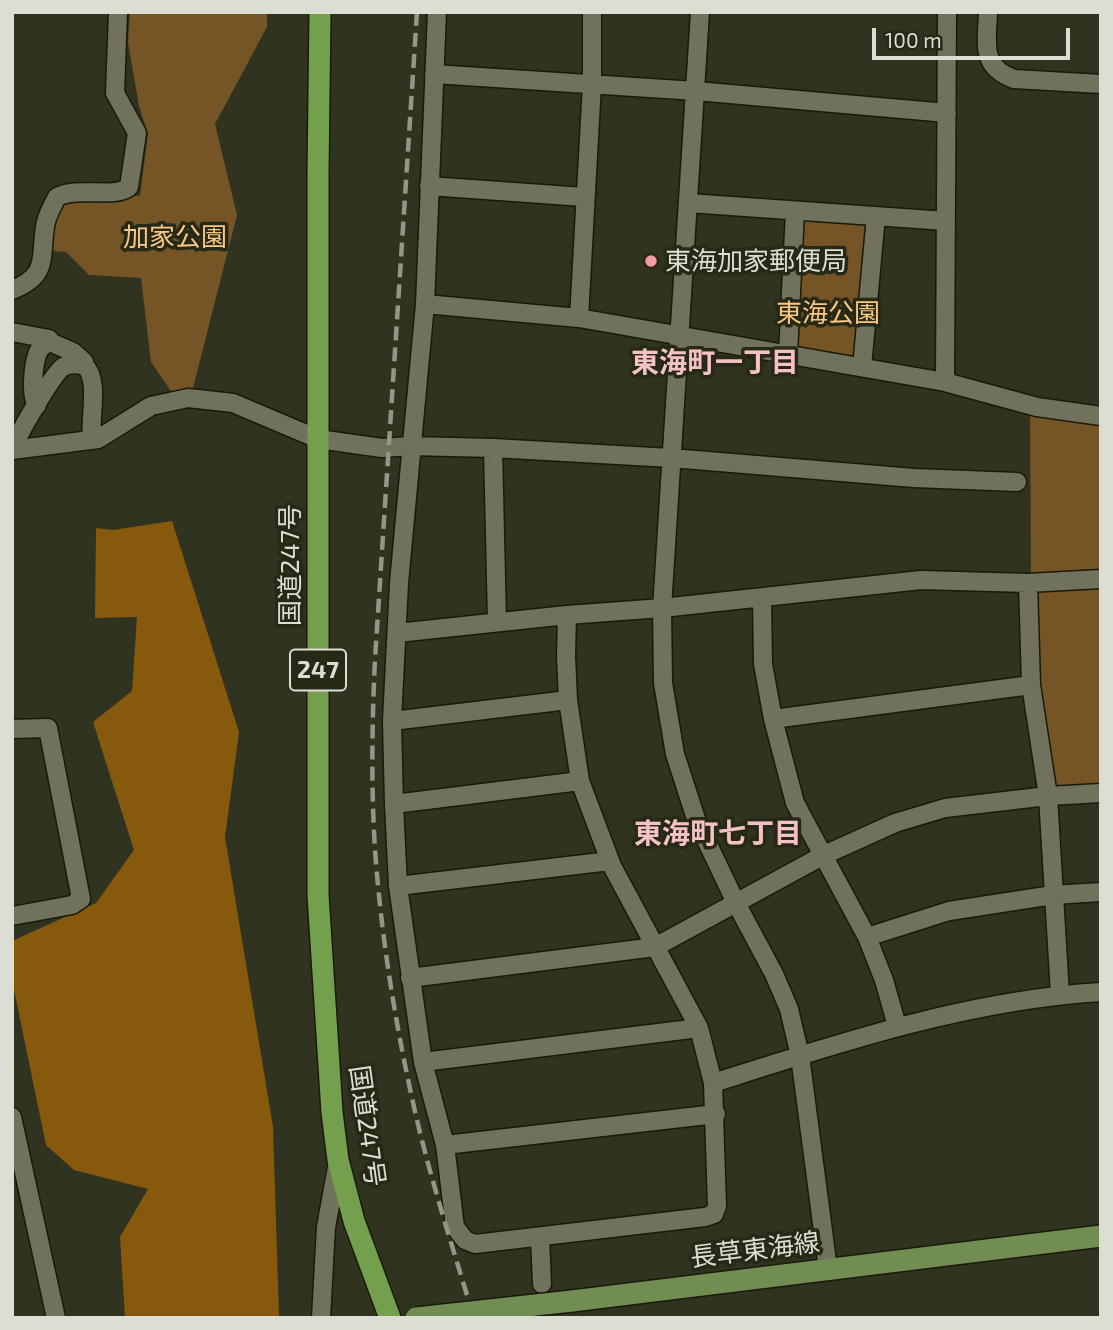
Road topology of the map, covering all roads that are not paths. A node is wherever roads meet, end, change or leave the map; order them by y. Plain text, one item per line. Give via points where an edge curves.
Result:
1 (118, 12) edge
2 (320, 12) edge
3 (437, 12) edge
4 (592, 12) edge
5 (700, 12) edge
6 (947, 12) edge
7 (988, 12) edge
8 (435, 74) junction
9 (592, 84) junction
10 (1101, 84) edge
11 (696, 91) junction
12 (947, 113) junction
13 (429, 186) junction
14 (584, 197) junction
15 (688, 203) junction
16 (795, 211) junction
17 (876, 216) junction
18 (946, 222) junction
19 (12, 290) edge
20 (425, 304) junction
21 (579, 318) junction
22 (12, 332) edge
23 (66, 333) dead end
24 (679, 335) junction
25 (49, 340) junction
26 (788, 354) junction
27 (83, 365) junction
28 (862, 367) junction
29 (945, 382) junction
30 (37, 405) junction
31 (1101, 416) edge
32 (92, 439) junction
33 (317, 439) junction
34 (411, 446) junction
35 (492, 448) junction
36 (13, 450) edge
37 (671, 458) junction
38 (1017, 482) dead end
39 (1101, 579) edge
40 (1028, 583) junction
41 (762, 598) junction
42 (662, 608) junction
43 (567, 615) junction
44 (497, 622) junction
45 (397, 633) junction
46 (1031, 685) junction
47 (568, 700) junction
48 (773, 719) junction
49 (392, 721) junction
50 (12, 729) edge
51 (580, 781) junction
52 (1101, 793) edge
53 (1048, 796) junction
54 (394, 804) junction
55 (822, 856) junction
56 (610, 861) junction
57 (398, 886) junction
58 (1101, 892) edge
59 (1053, 895) junction
60 (736, 903) junction
61 (12, 916) edge
62 (867, 937) junction
63 (656, 947) junction
64 (410, 978) junction
65 (1101, 992) edge
66 (1060, 994) junction
67 (897, 1026) junction
68 (699, 1028) junction
69 (800, 1056) junction
70 (423, 1062) junction
71 (713, 1083) junction
72 (716, 1114) junction
73 (12, 1116) edge
74 (445, 1145) junction
75 (338, 1160) junction
76 (1101, 1236) edge
77 (540, 1237) junction
78 (828, 1269) junction
79 (542, 1284) dead end
80 (55, 1318) edge
81 (321, 1318) edge
82 (390, 1318) edge
83 (416, 1318) edge

1 - 19 street via 115,93 137,133 130,187 116,192 69,191 57,197 44,229 41,264 33,278
2 - 33 highway, 国道247号 / 247
3 - 8 street
4 - 9 street
5 - 11 street
6 - 12 street
7 - 10 street via 989,57 1002,75
8 - 9 street
8 - 13 street
9 - 11 street
9 - 14 street
11 - 12 street
11 - 15 street
12 - 18 street
13 - 14 street
13 - 20 street
14 - 21 street
15 - 16 street
15 - 24 street
16 - 17 street
16 - 26 street
17 - 18 street
17 - 28 street
18 - 29 street
20 - 21 street
20 - 34 street
21 - 24 street
22 - 25 street
23 - 25 street
24 - 26 street
24 - 37 street
25 - 27 street via 74,352
25 - 30 street via 35,359 32,397
26 - 28 street
27 - 30 street via 59,371
27 - 32 street via 92,377
28 - 29 street
29 - 31 street via 1037,407
30 - 36 street
32 - 33 street via 119,428 151,406 188,398 233,403
32 - 36 street
33 - 34 street via 389,448
33 - 75 highway, 国道247号 / 247 via 318,895
34 - 35 street
34 - 45 street
35 - 37 street
35 - 44 street
37 - 38 street
37 - 42 street
39 - 40 street
40 - 41 street via 921,580
40 - 46 street
41 - 42 street
41 - 48 street via 763,664
42 - 43 street
42 - 60 street via 663,683 675,754 696,819
43 - 44 street
43 - 47 street
44 - 45 street
45 - 49 street
46 - 48 street
46 - 53 street
47 - 49 street
47 - 51 street
48 - 55 street via 795,803
49 - 54 street
50 - 61 street via 48,728 81,899 72,905
51 - 54 street
51 - 56 street
52 - 53 street
53 - 55 street via 945,808 895,822
53 - 59 street
54 - 57 street
55 - 60 street
55 - 62 street
56 - 57 street
56 - 63 street
57 - 64 street
58 - 59 street
59 - 62 street via 949,911
59 - 66 street
60 - 63 street
60 - 69 street via 789,1009
62 - 67 street
63 - 64 street
63 - 68 street
64 - 70 street
65 - 66 street
66 - 67 street
67 - 69 street
68 - 70 street
68 - 71 street
69 - 71 street
69 - 78 street
70 - 74 street
71 - 72 street
72 - 74 street
72 - 77 street via 714,1214
73 - 80 street
74 - 77 street via 455,1227 465,1240 475,1244
75 - 81 street via 326,1227
75 - 82 highway, 国道247号 / 247
76 - 78 main road, 長草東海線
77 - 79 street
78 - 83 main road, 長草東海線, bridge

